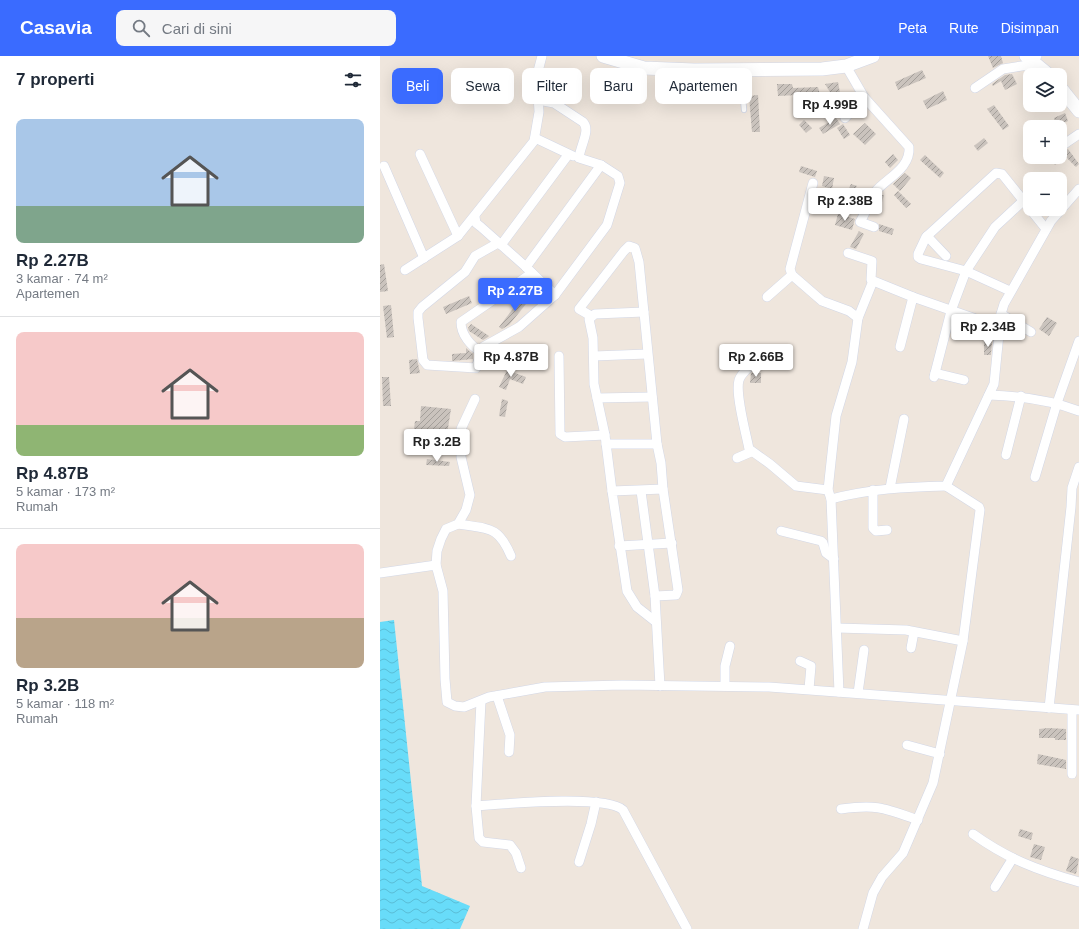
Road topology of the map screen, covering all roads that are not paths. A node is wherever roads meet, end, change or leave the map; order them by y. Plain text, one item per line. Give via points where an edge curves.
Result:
1 (542, 56) edge
2 (603, 56) edge
3 (873, 56) edge
4 (1032, 58) edge
5 (846, 66) junction
6 (539, 68) edge
7 (1042, 68) edge
8 (655, 69) edge
9 (752, 70) edge
10 (975, 88) dead end
11 (1067, 95) edge
12 (864, 97) junction
13 (538, 104) edge
14 (555, 104) edge
15 (744, 104) edge
16 (1079, 109) edge
17 (744, 110) dead end
18 (845, 118) dead end
19 (1079, 134) edge
20 (535, 138) junction
21 (1067, 142) edge
22 (420, 154) dead end
23 (568, 155) junction
24 (579, 158) junction
25 (601, 165) junction
26 (384, 166) dead end
27 (813, 183) dead end
28 (1079, 189) edge
29 (1023, 201) joint
30 (1035, 216) edge
31 (475, 217) junction
32 (874, 227) dead end
33 (1046, 229) junction
34 (458, 236) junction
35 (928, 236) junction
36 (499, 244) junction
37 (848, 253) dead end
38 (946, 256) dead end
39 (424, 258) junction
40 (405, 270) dead end
41 (529, 270) junction
42 (966, 271) junction
43 (792, 275) junction
44 (873, 281) junction
45 (1010, 291) junction
46 (555, 295) junction
47 (767, 297) dead end
48 (913, 297) junction
49 (951, 311) junction
50 (644, 312) junction
51 (1000, 314) junction
52 (591, 316) junction
53 (858, 318) junction
54 (999, 327) junction
55 (1031, 332) dead end
56 (1079, 341) edge
57 (900, 347) dead end
58 (481, 352) junction
59 (647, 354) junction
60 (559, 356) dead end
61 (594, 356) junction
62 (751, 365) dead end
63 (964, 380) dead end
64 (989, 395) junction
65 (1021, 396) junction
66 (652, 397) junction
67 (597, 398) junction
68 (475, 399) dead end
69 (1057, 403) junction
70 (1079, 411) edge
71 (904, 419) dead end
72 (606, 440) junction
73 (657, 444) junction
74 (751, 452) junction
75 (1006, 455) dead end
76 (737, 458) dead end
77 (1079, 467) edge
78 (1035, 477) dead end
79 (946, 486) junction
80 (890, 488) junction
81 (663, 489) junction
82 (828, 490) junction
83 (873, 490) junction
84 (612, 491) junction
85 (641, 491) junction
86 (831, 500) junction
87 (1075, 507) edge
88 (458, 524) junction
89 (887, 530) dead end
90 (781, 531) dead end
91 (672, 543) junction
92 (648, 544) junction
93 (620, 546) junction
94 (510, 556) dead end
95 (834, 559) junction
96 (436, 565) junction
97 (380, 573) edge
98 (654, 596) junction
99 (656, 622) junction
100 (837, 628) junction
101 (914, 632) junction
102 (963, 641) junction
103 (730, 646) dead end
104 (911, 648) dead end
105 (864, 650) dead end
106 (800, 661) dead end
107 (660, 686) junction
108 (724, 686) junction
109 (808, 690) junction
110 (839, 692) junction
111 (858, 693) junction
112 (497, 696) junction
113 (950, 700) junction
114 (481, 701) junction
115 (1049, 708) junction
116 (1075, 710) edge
117 (906, 746) dead end
118 (509, 752) dead end
119 (940, 754) junction
120 (1072, 774) dead end
121 (596, 802) junction
122 (476, 806) junction
123 (841, 809) dead end
124 (918, 820) junction
125 (973, 834) dead end
126 (1013, 858) junction
127 (579, 862) dead end
128 (521, 868) dead end
129 (1079, 882) edge
130 (995, 888) dead end
131 (686, 929) edge
132 (863, 929) edge

1 - 6 street
2 - 8 street via 637,67
3 - 5 street
4 - 7 street
4 - 10 street via 1024,67 1003,69
5 - 9 street
5 - 12 street
11 - 16 street
12 - 18 street
12 - 32 street via 907,144 909,150 904,165 876,192 860,222
13 - 20 street
14 - 24 street via 586,125 587,131 580,147
15 - 17 lane
19 - 21 street
20 - 23 street
20 - 31 street
22 - 34 street
23 - 24 street
23 - 36 street
24 - 25 street
25 - 41 street
25 - 46 street via 620,178 611,218
26 - 39 street
27 - 43 street via 791,261
28 - 33 street
29 - 35 street via 1002,174 996,174
29 - 42 street via 995,227
30 - 33 street
31 - 34 street
31 - 36 street via 476,223
33 - 45 street
34 - 39 street
35 - 38 street
35 - 42 street via 918,257
36 - 41 street
36 - 58 street via 475,256 465,272 418,312 423,360 427,364 476,368
37 - 44 street via 872,261 870,278
39 - 40 street
41 - 46 street
41 - 58 street via 461,322 472,346
42 - 45 street
42 - 49 street
43 - 47 street
43 - 53 street via 822,301 849,311
44 - 48 street
44 - 53 street
45 - 51 street
46 - 58 street via 519,327 483,347
48 - 49 street
48 - 57 street
49 - 54 street
49 - 63 street via 934,375
50 - 52 street
50 - 52 street via 639,262 635,248 629,246 579,309
50 - 59 street
51 - 54 street
51 - 55 street
52 - 61 street via 589,319
53 - 82 street via 852,362 836,416
54 - 64 street via 994,384
56 - 69 street
59 - 61 street
59 - 66 street
60 - 72 street via 560,434
61 - 67 street
62 - 74 street via 743,374 739,385 740,410
64 - 65 street
64 - 79 street
65 - 69 street
65 - 75 street
66 - 67 street
66 - 73 street
67 - 72 street
68 - 88 street via 461,429 461,457 470,495 466,510
69 - 70 street
69 - 78 street
71 - 80 street
72 - 73 street
72 - 84 street
73 - 81 street
74 - 76 street
74 - 82 street via 796,486
77 - 87 street via 1072,488
79 - 80 street
79 - 102 street via 980,510
80 - 83 street
81 - 85 street
81 - 91 street
82 - 86 street
83 - 86 street
83 - 89 street via 873,528 876,531
84 - 85 street
84 - 93 street
85 - 92 street
86 - 95 street
87 - 115 street
88 - 94 street via 492,530 499,534
88 - 96 street via 446,529 440,539
90 - 95 street via 821,541 826,553
91 - 92 street
91 - 98 street via 676,595
92 - 93 street
92 - 98 street
93 - 99 street via 627,591 637,607
95 - 100 street
96 - 97 street
96 - 114 street via 443,591 447,702 464,707
98 - 99 street
99 - 107 street
100 - 101 street
100 - 110 street
101 - 102 street
101 - 104 street
102 - 113 street
103 - 108 street
105 - 111 street
106 - 109 street via 811,666
107 - 108 street
107 - 112 street via 545,687
108 - 109 street
109 - 110 street
110 - 111 street
111 - 113 street
112 - 114 street
112 - 118 street via 510,735
113 - 115 street
113 - 119 street
114 - 122 street
115 - 116 street
116 - 120 street
117 - 119 street
119 - 124 street via 934,783
121 - 122 street
121 - 127 street
121 - 131 street via 615,805 623,810
122 - 128 street via 480,841 510,845
123 - 124 street via 880,807
124 - 132 street via 903,853 882,877 873,893
125 - 126 street
126 - 129 street via 1038,870
126 - 130 street

